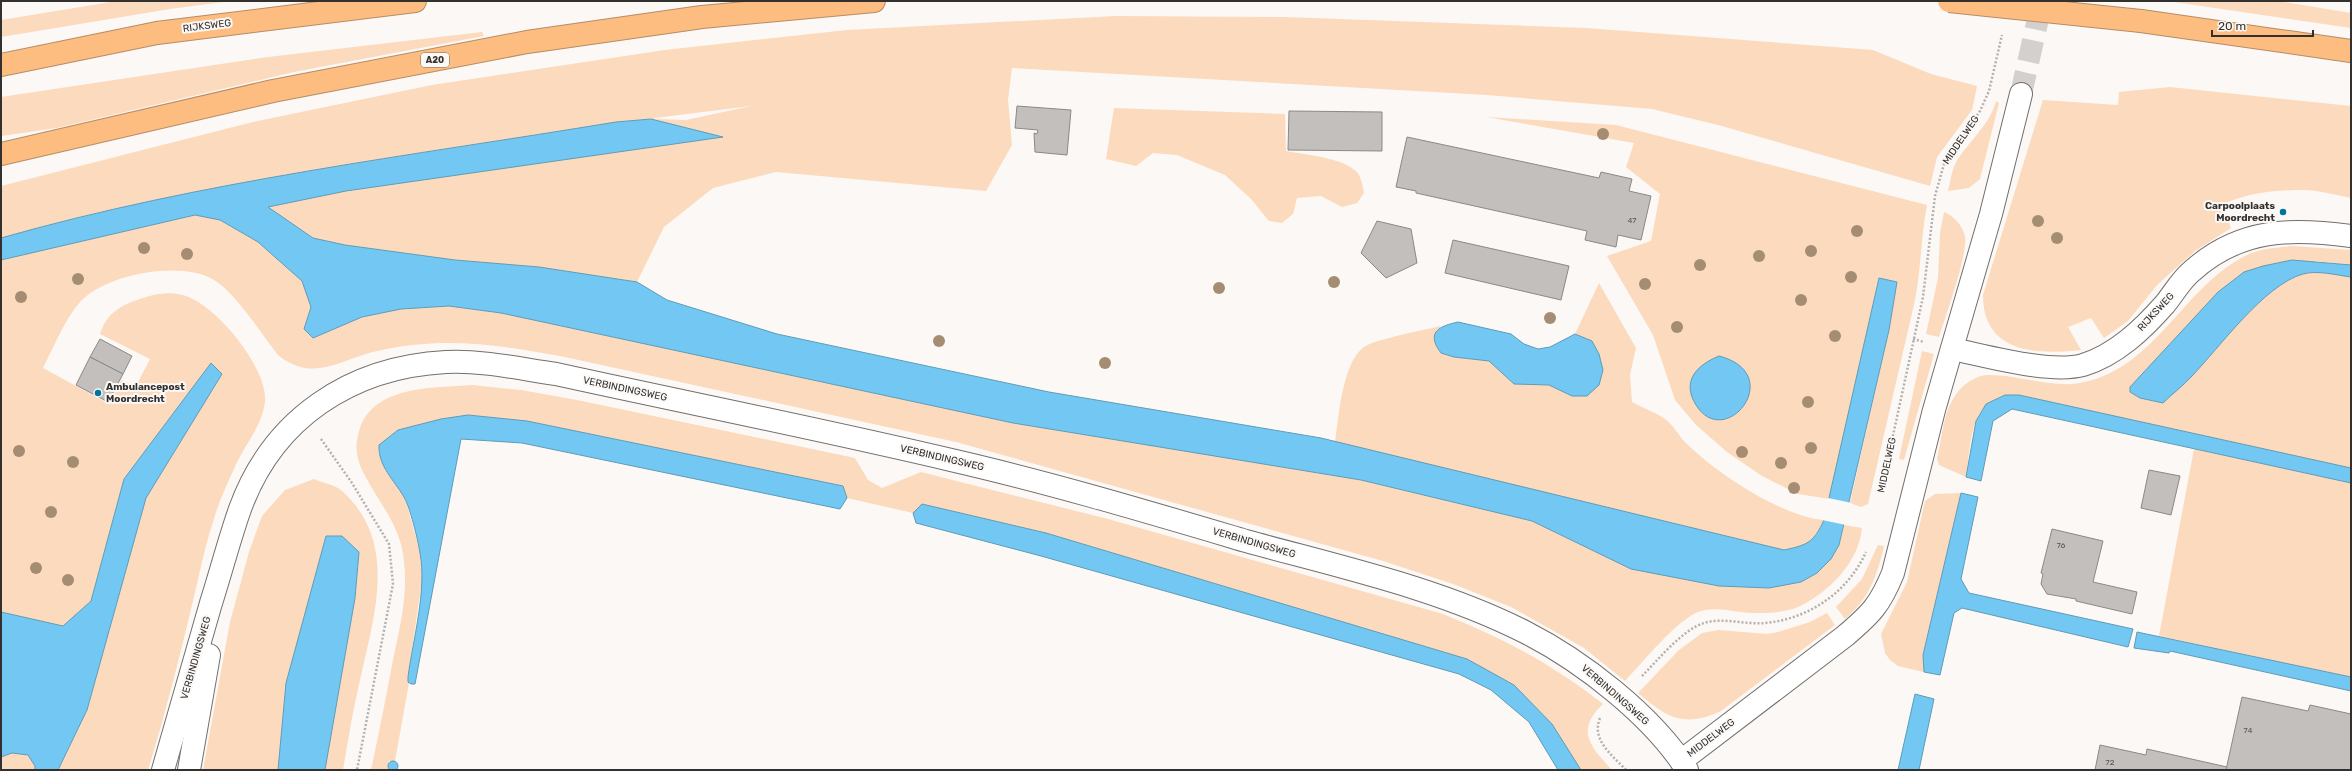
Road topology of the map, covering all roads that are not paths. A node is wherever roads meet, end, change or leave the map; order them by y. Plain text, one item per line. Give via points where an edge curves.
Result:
1 (415, 1) edge
2 (874, 1) edge
3 (1949, 1) edge
4 (2351, 51) edge
5 (1, 65) edge
6 (2021, 94) tunnel mouth
7 (1, 154) edge
8 (2351, 236) edge
9 (1952, 349) junction
10 (228, 545) junction
11 (1684, 765) edge
12 (163, 770) edge
13 (189, 770) edge

1 - 5 highway, RIJKSWEG via 157,33
2 - 7 highway, A20 via 702,17 527,42 273,91
3 - 4 highway, bridge via 2141,21
6 - 9 street, MIDDELWEG via 1991,214
8 - 9 street, RIJKSWEG via 2284,231 2245,239 2192,271 2137,332 2108,354 2083,365 2061,367
9 - 11 street, MIDDELWEG via 1893,573 1883,597 1871,615
10 - 11 street, VERBINDINGSWEG via 240,508 261,467 283,436 323,399 357,381 400,368 446,362 556,374 953,460 1094,497 1404,586 1491,616 1574,660 1649,724
10 - 12 street, VERBINDINGSWEG
10 - 13 street, VERBINDINGSWEG

